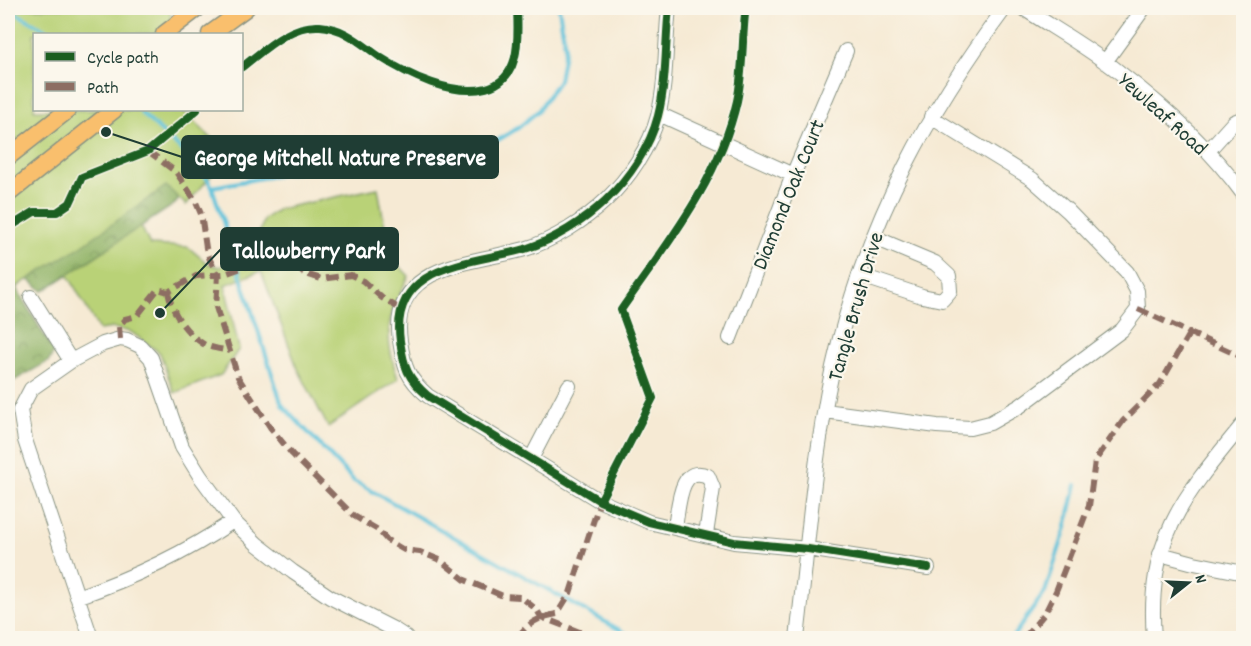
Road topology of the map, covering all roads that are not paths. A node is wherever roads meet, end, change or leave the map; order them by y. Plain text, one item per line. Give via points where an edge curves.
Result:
1 (198, 8) edge
2 (246, 8) edge
3 (669, 8) edge
4 (1005, 8) edge
5 (1023, 8) edge
6 (1144, 8) edge
7 (165, 33) edge
8 (211, 33) edge
9 (846, 51) dead end
10 (1105, 62) junction
11 (67, 111) edge
12 (113, 111) edge
13 (658, 114) junction
14 (931, 117) junction
15 (1244, 118) edge
16 (1208, 151) junction
17 (8, 157) edge
18 (793, 175) junction
19 (8, 194) edge
20 (1244, 195) edge
21 (873, 237) junction
22 (860, 275) junction
23 (31, 297) dead end
24 (730, 338) dead end
25 (71, 361) junction
26 (569, 386) dead end
27 (825, 411) junction
28 (1244, 423) edge
29 (531, 459) junction
30 (233, 521) junction
31 (675, 527) junction
32 (706, 534) junction
33 (808, 549) junction
34 (1161, 554) junction
35 (928, 568) dead end
36 (1244, 573) edge
37 (77, 597) junction
38 (91, 639) edge
39 (407, 639) edge
40 (797, 639) edge
41 (1154, 639) edge

1 - 7 main road
2 - 8 main road
3 - 13 street
4 - 14 street, Tangle Brush Drive
5 - 10 street, Yewleaf Road
6 - 10 street, Yewleaf Road
9 - 18 street, Diamond Oak Court
10 - 16 street, Yewleaf Road
11 - 17 main road
12 - 19 main road
13 - 18 street
13 - 29 street via 644,150 622,183 573,226 526,248 446,267 413,287 403,305 398,330 403,364 409,376 422,391
14 - 21 street, Tangle Brush Drive via 903,168
14 - 27 street via 1050,194 1127,272 1137,291 1138,309 1122,330 1020,406 990,423 970,428 938,426
15 - 16 street via 1234,122
16 - 20 street, Yewleaf Road
18 - 24 street, Diamond Oak Court
21 - 22 street, Tangle Brush Drive
21 - 22 street via 935,263 949,276 950,291 942,300
22 - 27 street, Tangle Brush Drive via 838,344
23 - 25 street
25 - 30 street via 120,339 140,346 151,358 182,447
25 - 37 street via 31,389 20,410 24,440
26 - 29 street
27 - 33 street, Tangle Brush Drive
28 - 34 street via 1185,498
29 - 31 street via 615,508
30 - 37 street via 169,561
30 - 39 street via 293,572
31 - 32 street
31 - 32 street via 684,481 700,473 708,476 713,488
32 - 33 street via 734,542
33 - 35 street
33 - 40 street, Tangle Brush Drive
34 - 36 street
34 - 41 street via 1153,600
37 - 38 street

